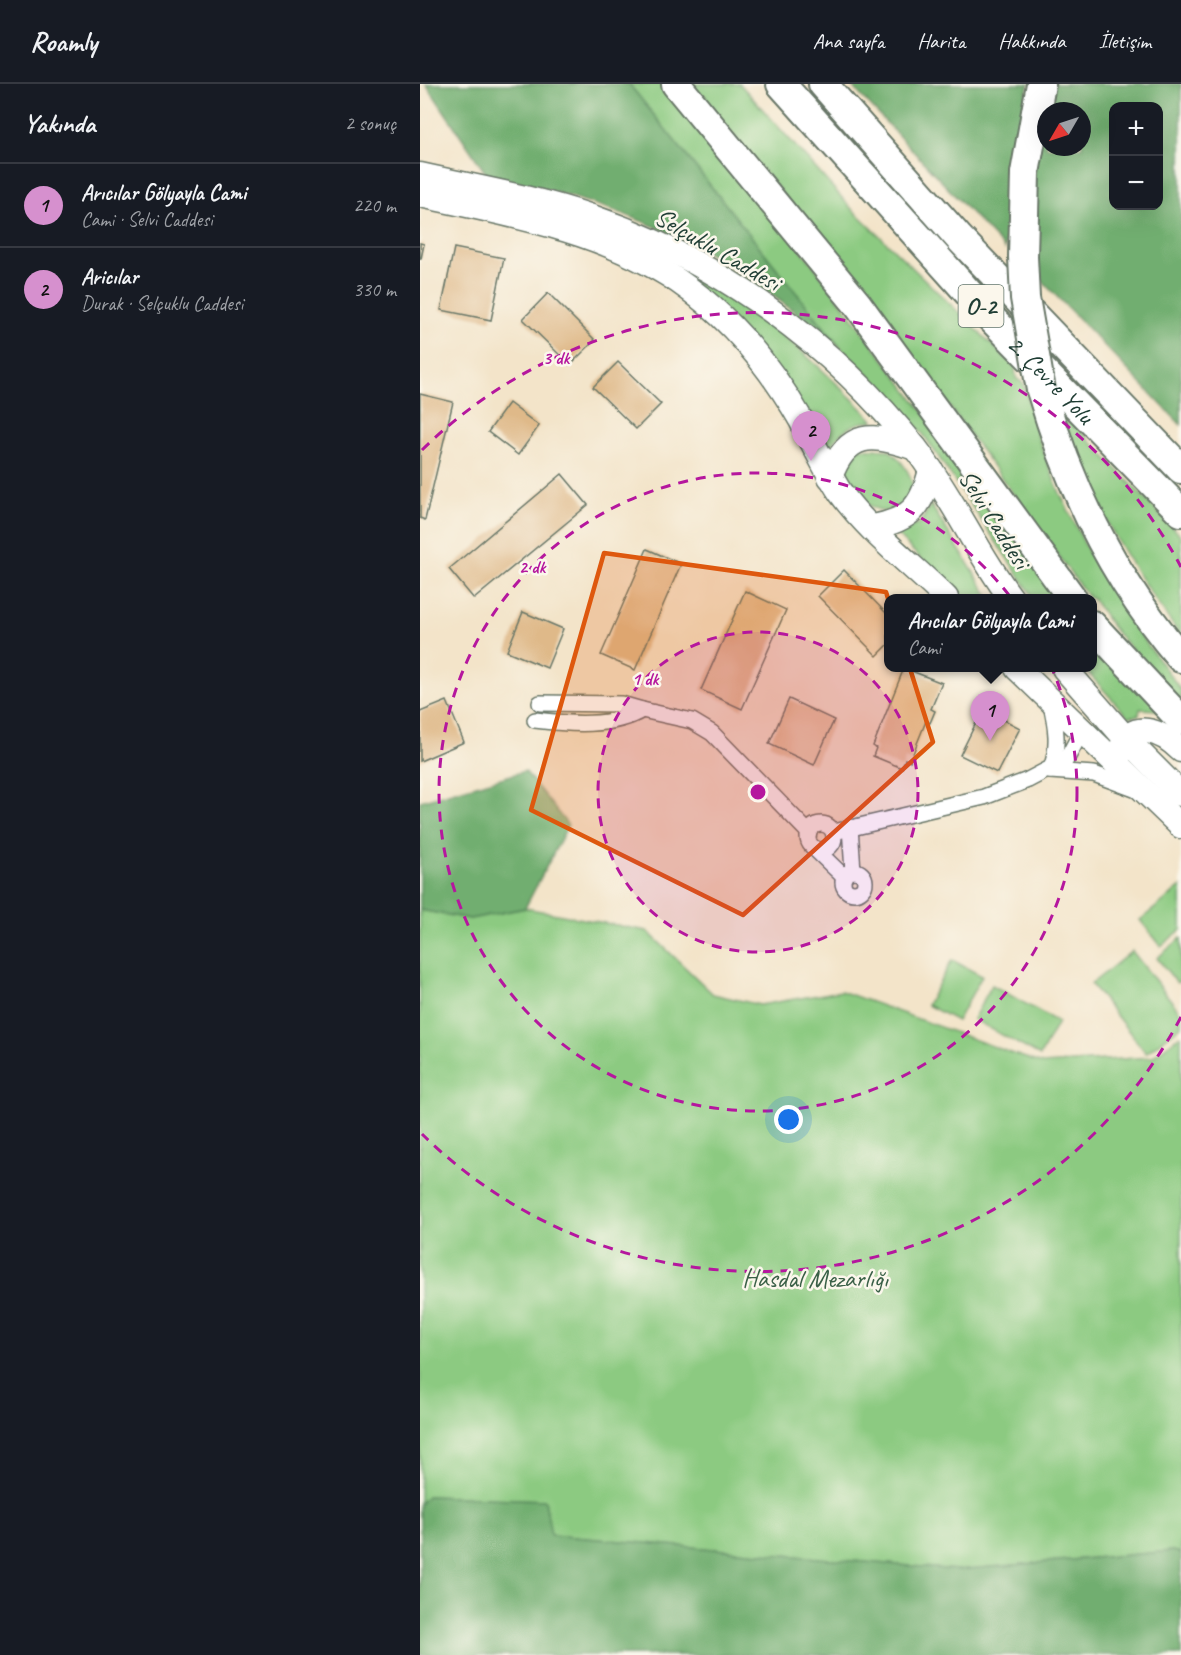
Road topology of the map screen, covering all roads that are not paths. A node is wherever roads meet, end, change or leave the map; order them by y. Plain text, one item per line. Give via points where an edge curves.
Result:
1 (676, 84) edge
2 (823, 84) edge
3 (1041, 84) edge
4 (782, 87) edge
5 (420, 175) edge
6 (420, 195) edge
7 (915, 448) junction
8 (1181, 469) edge
9 (931, 470) junction
10 (830, 477) junction
11 (1181, 512) edge
12 (873, 527) junction
13 (1119, 576) junction
14 (942, 594) edge
15 (1008, 594) edge
16 (1069, 594) edge
17 (1097, 630) edge
18 (1181, 657) edge
19 (1021, 672) edge
20 (1065, 672) edge
21 (1067, 672) edge
22 (1181, 677) edge
23 (1050, 698) junction
24 (540, 704) dead end
25 (642, 711) junction
26 (535, 720) dead end
27 (1181, 720) edge
28 (1080, 728) junction
29 (1127, 740) junction
30 (1181, 750) edge
31 (1120, 769) junction
32 (1050, 771) junction
33 (1144, 793) junction
34 (1181, 794) edge
35 (1181, 826) edge
36 (850, 827) junction
37 (834, 832) junction
38 (809, 833) junction
39 (814, 848) junction

1 - 16 highway via 858,305
2 - 8 highway, 2. Çevre Yolu / O-2 via 959,238
3 - 13 highway, bridge via 1025,173 1025,298 1041,390 1074,487
4 - 11 highway, 2. Çevre Yolu / O-2 via 992,319
5 - 7 main road, Selçuklu Caddesi via 536,200 592,217 695,264 758,302 818,348
6 - 10 main road, Selçuklu Caddesi via 584,236 627,253 677,281 730,326 764,365 801,420
7 - 9 main road, Selçuklu Caddesi
7 - 10 main road via 877,437 859,439 839,456
9 - 12 main road via 914,511 902,519
9 - 15 main road, Selvi Caddesi
10 - 12 main road, Selçuklu Caddesi
12 - 14 main road
13 - 18 highway
13 - 22 highway via 1143,625
17 - 27 highway
19 - 23 main road
20 - 28 main road via 1080,708
21 - 29 main road
23 - 28 main road
23 - 32 street via 1056,735
24 - 25 street via 621,704
25 - 26 street via 627,719
25 - 38 street via 692,721 712,733
28 - 31 main road
28 - 32 street via 1070,755
29 - 30 main road via 1140,731 1154,731
29 - 31 main road via 1119,757
29 - 34 main road
31 - 33 main road
32 - 33 street via 1094,774
32 - 36 street via 984,797
33 - 35 main road
36 - 37 street
36 - 39 street via 849,874
37 - 38 street via 822,824
37 - 39 street via 831,846 823,850
38 - 39 street

